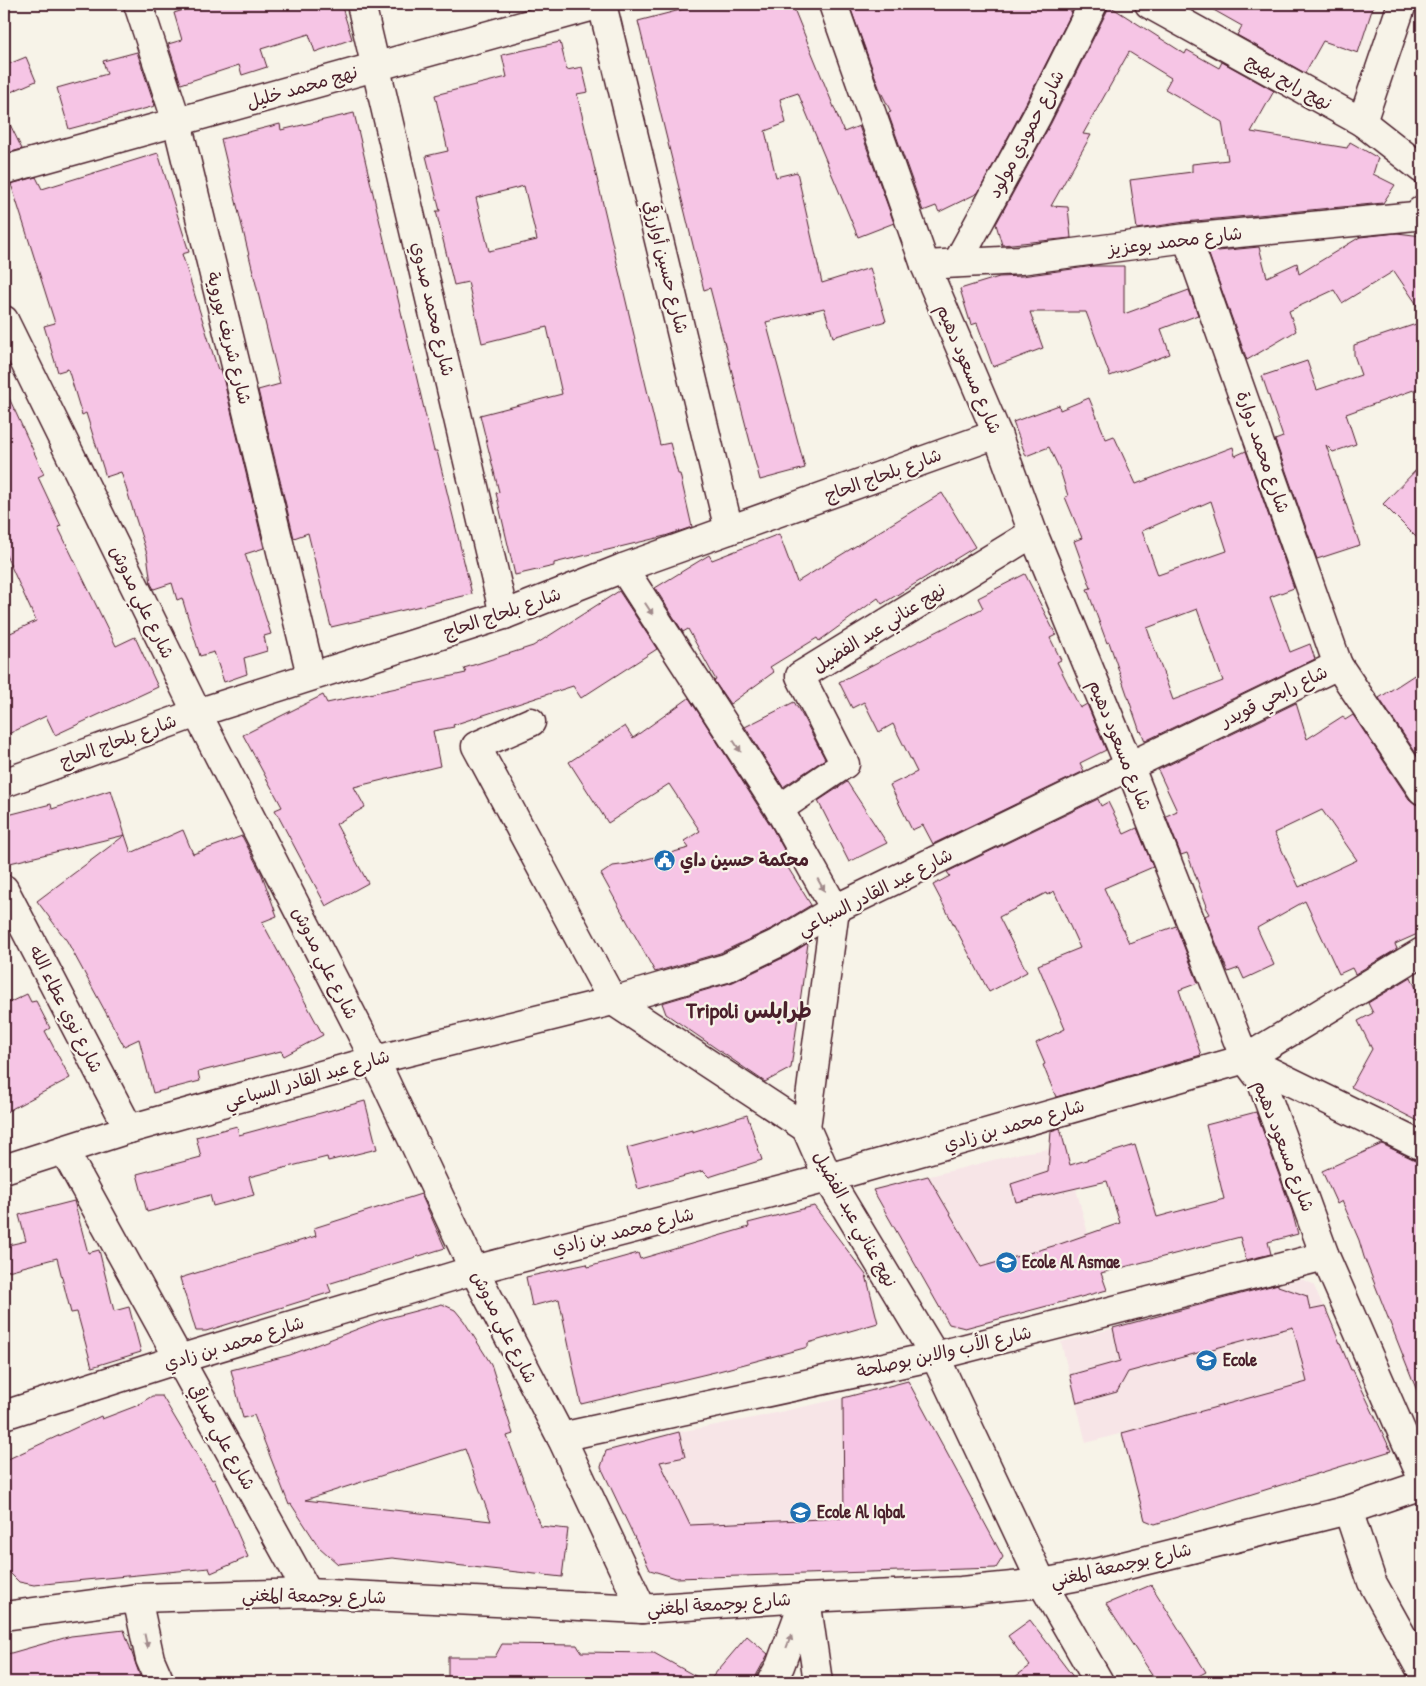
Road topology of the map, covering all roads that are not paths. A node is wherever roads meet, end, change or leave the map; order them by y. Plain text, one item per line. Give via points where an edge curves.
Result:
1 (138, 4) edge
2 (361, 4) edge
3 (602, 4) edge
4 (833, 4) edge
5 (1093, 4) edge
6 (1149, 4) edge
7 (1402, 4) edge
8 (376, 66) junction
9 (177, 122) junction
10 (1362, 122) junction
11 (1422, 168) edge
12 (4, 170) edge
13 (1422, 210) edge
14 (1187, 238) junction
15 (956, 263) junction
16 (925, 265) junction
17 (4, 320) edge
18 (997, 434) junction
19 (729, 530) junction
20 (1032, 533) junction
21 (623, 568) junction
22 (504, 615) junction
23 (1338, 666) junction
24 (311, 675) junction
25 (197, 713) junction
26 (531, 722) dead end
27 (1130, 766) junction
28 (4, 783) edge
29 (1422, 790) edge
30 (779, 809) junction
31 (4, 889) edge
32 (835, 909) junction
33 (1422, 952) edge
34 (613, 1001) junction
35 (1245, 1059) junction
36 (375, 1060) junction
37 (806, 1128) junction
38 (129, 1129) junction
39 (1422, 1146) edge
40 (64, 1150) junction
41 (4, 1169) edge
42 (828, 1178) junction
43 (1325, 1256) junction
44 (474, 1270) junction
45 (935, 1356) junction
46 (179, 1359) junction
47 (4, 1415) edge
48 (561, 1437) junction
49 (1422, 1478) edge
50 (1422, 1485) edge
51 (1348, 1510) junction
52 (1042, 1583) junction
53 (308, 1593) junction
54 (137, 1598) junction
55 (806, 1598) junction
56 (642, 1609) junction
57 (6, 1612) edge
58 (1422, 1672) edge
59 (160, 1682) edge
60 (771, 1682) edge
61 (818, 1682) edge
62 (1099, 1682) edge

1 - 9 street, شارع شريف بوروية
2 - 8 street, شارع محمد صدوي
3 - 8 street, نهج محمد خليل
3 - 19 street, شارع حسين أوارزقي
4 - 16 street, شارع مسعود دهيم
5 - 15 street, شارع حمودي مولود via 1037,116
6 - 10 street, نهج رابح بهيج
7 - 10 street
8 - 9 street, نهج محمد خليل
8 - 22 street, شارع محمد صدوي
9 - 12 street, نهج محمد خليل
9 - 24 street, شارع شريف بوروية
10 - 11 street, نهج رابح بهيج
13 - 14 street, شارع محمد بوعزيز via 1415,216
14 - 15 street, شارع محمد بوعزيز via 1020,260
14 - 23 street, شارع محمد دوارة
15 - 16 street, شارع محمد بوعزيز
16 - 18 street, شارع مسعود دهيم
17 - 25 street, شارع علي مدوش
18 - 19 street, شارع بلحاج الحاج
18 - 20 street, شارع مسعود دهيم
19 - 21 street, شارع بلحاج الحاج
20 - 27 street, شارع مسعود دهيم
20 - 30 street, نهج عناني عبد الفضيل via 800,676 845,764
21 - 22 street, شارع بلحاج الحاج
21 -> 30 street
22 - 24 street, شارع بلحاج الحاج
23 - 27 street, شاع رابحي قويدر
23 - 29 street, شاع رابحي قويدر
24 - 25 street, شارع بلحاج الحاج
25 - 28 street, شارع بلحاج الحاج
25 - 36 street, شارع علي مدوش
26 - 34 street via 476,746
27 - 32 street, شارع عبد القادر السباعي
27 - 35 street, شارع مسعود دهيم
30 -> 32 street
31 - 38 street, شارع نوي عطاء الله
32 - 34 street, شارع عبد القادر السباعي via 780,942 726,968
32 - 37 street
33 - 35 street, شارع محمد بن زادي
34 - 36 street, شارع عبد القادر السباعي
34 - 37 street
35 - 39 street
35 - 42 street, شارع محمد بن زادي
35 - 43 street, شارع مسعود دهيم via 1261,1080
36 - 38 street, شارع عبد القادر السباعي
36 - 44 street, شارع علي مدوش
37 - 42 street, نهج عناني عبد الفضيل
38 - 40 street, شارع عبد القادر السباعي
40 - 41 street, شارع عبد القادر السباعي
40 - 46 street, شارع علي صداقي
42 - 44 street, شارع محمد بن زادي
42 - 45 street, نهج عناني عبد الفضيل
43 - 45 street, شارع الأب والابن بوصلحة
43 - 49 street, شارع مسعود دهيم
44 - 46 street, شارع محمد بن زادي
44 - 48 street, شارع علي مدوش
45 - 48 street, شارع الأب والابن بوصلحة
45 - 52 street, نهج عناني عبد الفضيل
46 - 47 street, شارع محمد بن زادي
46 - 53 street, شارع علي صداقي
48 - 56 street, شارع علي مدوش
50 - 51 street, شارع بوجمعة المغني
51 - 52 street, شارع بوجمعة المغني via 1095,1573
51 - 58 street via 1372,1582
52 - 55 street, شارع بوجمعة المغني via 961,1591
52 - 62 street, نهج عناني عبد الفضيل
53 - 54 street, شارع بوجمعة المغني
53 - 56 street, شارع بوجمعة المغني
54 - 57 street, شارع بوجمعة المغني
54 -> 59 street via 150,1658
55 - 56 street, شارع بوجمعة المغني
60 -> 55 street
55 - 61 street

